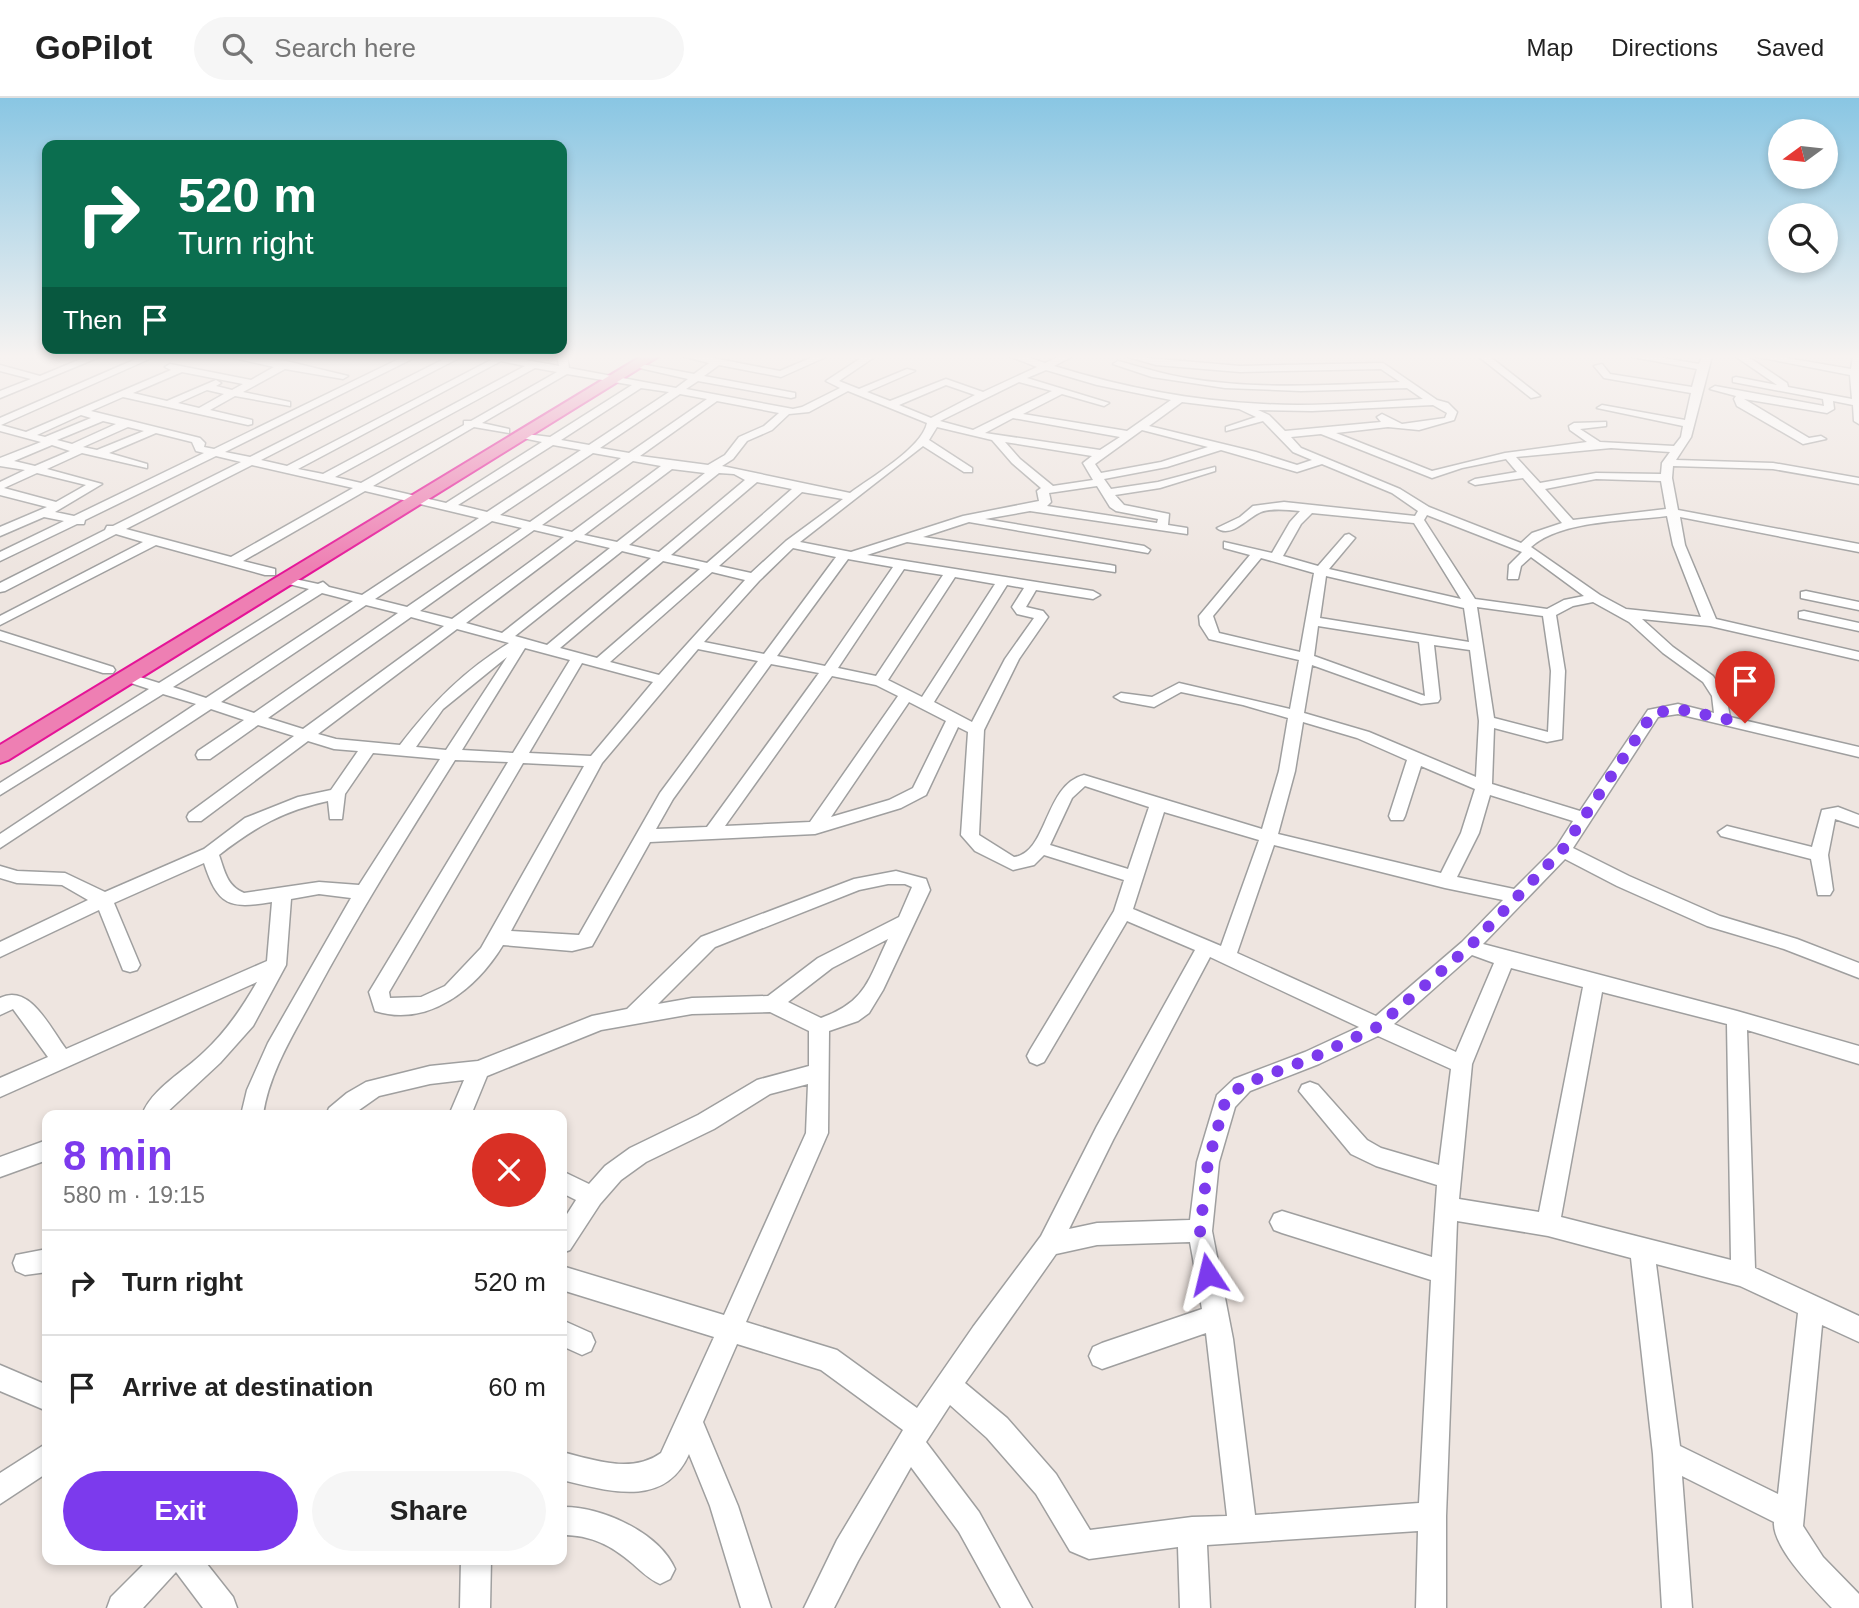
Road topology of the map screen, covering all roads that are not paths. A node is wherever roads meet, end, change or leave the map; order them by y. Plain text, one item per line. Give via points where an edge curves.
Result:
1 (47, 426) edge
2 (81, 426) edge
3 (125, 426) edge
4 (136, 426) edge
5 (268, 426) edge
6 (319, 426) edge
7 (370, 426) edge
8 (419, 426) edge
9 (468, 426) edge
10 (484, 426) edge
11 (525, 426) edge
12 (573, 426) edge
13 (624, 426) edge
14 (674, 426) edge
15 (770, 426) edge
16 (932, 426) edge
17 (948, 426) edge
18 (989, 426) edge
19 (1081, 426) edge
20 (1237, 426) edge
21 (1273, 426) edge
22 (1369, 426) edge
23 (1574, 426) edge
24 (1688, 426) edge
25 (1781, 426) edge
26 (0, 428) edge
27 (1142, 428) joint
28 (1230, 429) dead end
29 (155, 430) junction
30 (1325, 432) junction
31 (514, 433) junction
32 (974, 434) junction
33 (27, 435) junction
34 (1129, 435) junction
35 (1280, 435) junction
36 (996, 438) junction
37 (1801, 438) junction
38 (1777, 439) dead end
39 (1821, 439) dead end
40 (48, 441) junction
41 (550, 441) junction
42 (923, 441) junction
43 (1383, 441) dead end
44 (1596, 443) junction
45 (1221, 446) junction
46 (591, 448) junction
47 (76, 449) junction
48 (1367, 449) junction
49 (1677, 450) junction
50 (215, 452) junction
51 (98, 454) junction
52 (1103, 454) junction
53 (632, 456) junction
54 (1509, 456) junction
55 (250, 461) junction
56 (1321, 461) junction
57 (1, 462) edge
58 (1352, 462) dead end
59 (1668, 463) junction
60 (670, 464) junction
61 (1163, 465) junction
62 (143, 466) dead end
63 (1333, 466) junction
64 (1210, 469) dead end
65 (35, 470) junction
66 (287, 470) junction
67 (712, 470) junction
68 (968, 470) dead end
69 (1527, 474) junction
70 (1432, 475) junction
71 (1179, 477) junction
72 (325, 478) junction
73 (754, 478) junction
74 (1667, 478) junction
75 (1098, 479) junction
76 (1420, 480) dead end
77 (1859, 481) edge
78 (1475, 482) dead end
79 (0, 486) edge
80 (363, 487) junction
81 (1539, 487) junction
82 (800, 488) junction
83 (1051, 490) junction
84 (0, 491) edge
85 (1108, 494) junction
86 (853, 497) junction
87 (407, 498) junction
88 (58, 506) junction
89 (447, 507) junction
90 (1030, 507) junction
91 (1311, 507) junction
92 (1671, 512) junction
93 (44, 513) junction
94 (1422, 515) junction
95 (488, 517) junction
96 (967, 519) junction
97 (76, 520) junction
98 (1570, 524) junction
99 (530, 526) junction
100 (1002, 527) junction
101 (3, 528) edge
102 (1161, 528) junction
103 (1223, 528) dead end
104 (114, 530) junction
105 (1183, 531) dead end
106 (571, 537) junction
107 (907, 538) junction
108 (1349, 538) dead end
109 (154, 541) junction
110 (790, 544) junction
111 (1228, 545) dead end
112 (619, 548) junction
113 (1859, 548) edge
114 (1144, 550) dead end
115 (1526, 550) junction
116 (990, 551) junction
117 (1258, 553) junction
118 (847, 555) junction
119 (0, 557) edge
120 (660, 558) junction
121 (1276, 558) junction
122 (232, 562) junction
123 (901, 565) junction
124 (707, 569) junction
125 (1110, 569) dead end
126 (1321, 570) junction
127 (952, 572) junction
128 (278, 575) junction
129 (976, 576) junction
130 (1513, 576) dead end
131 (754, 578) junction
132 (1003, 581) junction
133 (1032, 585) junction
134 (323, 586) junction
135 (0, 588) edge
136 (1093, 595) dead end
137 (1806, 595) dead end
138 (365, 598) junction
139 (1595, 598) junction
140 (1470, 603) junction
141 (1859, 607) edge
142 (409, 611) junction
143 (1624, 612) junction
144 (1549, 613) junction
145 (1804, 615) dead end
146 (0, 621) edge
147 (1314, 621) junction
148 (1710, 622) junction
149 (455, 623) junction
150 (1859, 627) edge
151 (0, 635) edge
152 (1426, 639) junction
153 (511, 641) junction
154 (694, 644) junction
155 (1475, 646) junction
156 (551, 649) junction
157 (579, 656) junction
158 (1859, 656) edge
159 (766, 658) junction
160 (1306, 658) junction
161 (600, 663) junction
162 (830, 669) junction
163 (108, 670) junction
164 (127, 677) junction
165 (662, 680) junction
166 (880, 681) junction
167 (164, 687) junction
168 (906, 695) junction
169 (1121, 697) dead end
170 (209, 703) junction
171 (925, 704) junction
172 (1295, 715) junction
173 (257, 718) junction
174 (1723, 718) junction
175 (954, 720) junction
176 (1487, 721) junction
177 (976, 730) junction
178 (0, 734) edge
179 (304, 735) junction
180 (368, 748) junction
181 (405, 750) junction
182 (1859, 752) edge
183 (0, 755) edge
184 (204, 755) dead end
185 (451, 755) junction
186 (520, 758) junction
187 (1415, 760) junction
188 (595, 761) junction
189 (1484, 787) junction
190 (0, 790) edge
191 (337, 794) junction
192 (1158, 806) junction
193 (336, 815) dead end
194 (1397, 816) dead end
195 (195, 817) dead end
196 (1582, 818) junction
197 (1859, 821) edge
198 (815, 828) junction
199 (713, 831) junction
200 (1727, 832) dead end
201 (642, 836) junction
202 (2, 838) edge
203 (1268, 838) junction
204 (1041, 848) junction
205 (1563, 849) junction
206 (211, 853) junction
207 (1819, 855) junction
208 (0, 872) edge
209 (1134, 877) junction
210 (1446, 881) junction
211 (1824, 890) dead end
212 (362, 892) junction
213 (282, 895) junction
214 (1520, 897) junction
215 (104, 900) junction
216 (1123, 912) junction
217 (904, 922) junction
218 (499, 937) junction
219 (1207, 946) junction
220 (1469, 947) junction
221 (0, 950) edge
222 (1227, 955) junction
223 (1505, 959) junction
224 (130, 965) dead end
225 (276, 965) junction
226 (1859, 971) edge
227 (1594, 981) junction
228 (772, 1004) junction
229 (0, 1007) edge
230 (632, 1017) junction
231 (1737, 1019) junction
232 (818, 1027) junction
233 (1377, 1027) junction
234 (1859, 1055) edge
235 (1037, 1056) dead end
236 (62, 1060) junction
237 (1462, 1063) junction
238 (479, 1070) junction
239 (818, 1073) junction
240 (0, 1088) edge
241 (1310, 1091) dead end
242 (152, 1110) edge
243 (252, 1110) edge
244 (343, 1110) edge
245 (462, 1110) edge
246 (42, 1152) edge
247 (0, 1167) edge
248 (1450, 1178) junction
249 (567, 1184) edge
250 (592, 1197) junction
251 (1446, 1208) junction
252 (1282, 1222) dead end
253 (1548, 1225) junction
254 (1200, 1231) junction
255 (567, 1234) edge
256 (1049, 1244) junction
257 (1642, 1250) junction
258 (1443, 1272) junction
259 (1742, 1275) junction
260 (567, 1279) edge
261 (1811, 1308) junction
262 (1216, 1317) junction
263 (731, 1328) junction
264 (1859, 1329) edge
265 (1102, 1356) dead end
266 (0, 1378) edge
267 (949, 1387) junction
268 (42, 1396) edge
269 (689, 1422) junction
270 (915, 1435) junction
271 (1667, 1454) junction
272 (42, 1461) edge
273 (567, 1467) edge
274 (0, 1490) edge
275 (1788, 1514) junction
276 (1432, 1516) junction
277 (567, 1521) edge
278 (1243, 1530) junction
279 (1192, 1531) junction
280 (163, 1565) edge
281 (189, 1565) edge
282 (476, 1565) edge
283 (660, 1569) dead end
284 (122, 1608) edge
285 (222, 1608) edge
286 (475, 1608) edge
287 (756, 1608) edge
288 (819, 1608) edge
289 (1017, 1608) edge
290 (1195, 1608) edge
291 (1431, 1608) edge
292 (1677, 1608) edge
293 (1852, 1608) edge

1 - 33 street
2 - 40 street
3 - 47 street
4 - 29 street
5 - 50 street
6 - 55 street
7 - 66 street
8 - 72 street
9 - 80 street
10 - 31 street
11 - 31 highway
12 - 41 street
13 - 46 street
14 - 53 street
15 - 67 street via 743,439
16 - 42 street
17 - 32 street
18 - 32 street
19 - 34 street
20 - 28 street
21 - 35 street
22 - 30 street
23 - 44 street
24 - 49 street
25 - 37 street
26 - 33 street
27 - 34 street
27 - 45 street
29 - 50 street via 196,439 200,449
29 - 51 street
30 - 35 street
30 - 48 street
31 - 41 street
31 - 87 highway
32 - 36 street
33 - 40 street
34 - 52 street
35 - 56 street via 1297,450
36 - 52 street
36 - 83 street
37 - 38 street
37 - 39 street via 1809,443
40 - 47 street
40 - 57 street
41 - 46 street
41 - 89 street
42 - 68 street
42 - 86 street
43 - 48 street
44 - 49 street
44 - 54 street
45 - 56 street via 1297,469
45 - 61 street
46 - 53 street
46 - 95 street
47 - 51 street
47 - 65 street
48 - 70 street
49 - 59 street
50 - 55 street
50 - 97 street
51 - 62 street
52 - 75 street via 1089,463
53 - 60 street
53 - 99 street
54 - 69 street
54 - 70 street
55 - 66 street
55 - 104 street
56 - 63 street
57 - 65 street
58 - 63 street
59 - 74 street
59 - 77 street via 1773,466
60 - 67 street
60 - 106 street
61 - 71 street
61 - 75 street
63 - 94 street via 1402,488
64 - 71 street
65 - 79 street
65 - 88 street via 96,484
66 - 72 street
67 - 73 street via 736,471
67 - 112 street
69 - 78 street
69 - 81 street
70 - 76 street
71 - 85 street
72 - 80 street
73 - 82 street
73 - 120 street
74 - 81 street via 1596,476
74 - 92 street
75 - 83 street
75 - 85 street
80 - 87 street
80 - 122 street
81 - 98 street
82 - 86 street
82 - 124 street
83 - 90 street via 1041,492 1045,502
84 - 88 street
85 - 102 street via 1120,508 1165,517
86 - 110 street
87 - 89 street
87 - 128 highway
88 - 93 street
89 - 95 street
90 - 96 street
90 - 102 street
91 - 94 street
91 - 103 street via 1257,509
91 - 121 street via 1296,522
92 - 98 street
92 - 113 street
92 - 148 street
93 - 97 street
93 - 101 street
94 - 115 street
94 - 140 street
95 - 99 street
95 - 138 street
96 - 100 street
96 - 107 street
97 - 104 street
97 - 119 street
98 - 115 street via 1536,536
99 - 106 street
99 - 142 street
100 - 114 street
100 - 116 street
102 - 105 street
104 - 109 street
104 - 135 street
106 - 112 street
106 - 149 street
107 - 116 street
107 - 118 street
108 - 126 street
109 - 122 street
109 - 146 street
110 - 118 street
110 - 131 street
111 - 117 street
112 - 120 street
112 - 153 street
115 - 130 street
115 - 139 street
116 - 125 street
116 - 129 street
117 - 121 street
117 - 160 street via 1206,616 1207,625 1218,638
118 - 123 street
118 - 159 street
120 - 124 street
120 - 156 street
121 - 126 street
122 - 128 street
123 - 127 street
123 - 162 street
124 - 131 street
124 - 161 street
126 - 140 street
126 - 147 street
127 - 129 street
127 - 166 street
128 - 134 street
128 - 163 highway
128 - 164 highway
129 - 132 street
131 - 154 street
132 - 133 street
132 - 171 street
133 - 136 street
133 - 177 street via 1018,607 1041,617 1012,660
134 - 138 street
134 - 167 street
137 - 141 street
138 - 142 street
138 - 170 street
139 - 143 street
139 - 144 street
140 - 144 street
140 - 155 street
142 - 149 street
142 - 173 street
143 - 148 street
143 - 174 street via 1708,679 1719,696
144 - 176 street via 1558,671 1556,736
145 - 150 street
147 - 152 street
147 - 160 street
148 - 158 street
149 - 153 street
149 - 179 street
151 - 163 street
152 - 155 street
152 - 160 street via 1430,701
153 - 156 street
153 - 181 street via 438,706
153 - 185 street via 513,659
154 - 159 street
154 - 165 street
155 - 176 street
156 - 157 street
157 - 161 street
157 - 186 street
159 - 162 street
159 - 201 street
160 - 172 street
161 - 165 street
162 - 166 street
162 - 199 street
163 - 178 highway
164 - 167 street
164 - 183 highway
165 - 188 street
166 - 168 street
167 - 170 street
167 - 190 street
168 - 171 street
168 - 198 street
169 - 172 street via 1154,702 1175,688 1186,687
170 - 173 street
170 - 202 street
171 - 175 street
172 - 187 street via 1363,736
172 - 203 street via 1287,771
173 - 179 street
173 - 184 street
174 - 182 street
174 - 196 street via 1678,709 1653,713
175 - 177 street
175 - 198 street via 920,791 895,804
176 - 189 street
177 - 204 street via 972,840 1012,864
179 - 180 street
179 - 195 street
180 - 181 street
180 - 191 street
181 - 185 street
185 - 186 street
185 - 212 street
186 - 188 street
186 - 218 street via 379,992 382,1005 424,1004 453,990
187 - 189 street
187 - 194 street
188 - 218 street
189 - 196 street
189 - 210 street via 1470,833
191 - 193 street
191 - 206 street via 304,801 251,822
192 - 203 street
192 - 204 street via 1079,781
192 - 209 street
196 - 205 street
197 - 207 street via 1828,814
198 - 199 street
199 - 201 street
200 - 207 street
201 - 218 street via 585,942
203 - 210 street
203 - 222 street
204 - 209 street
205 - 214 street
205 - 226 street via 1702,916
206 - 213 street via 220,884 229,894 243,900
206 - 215 street
207 - 211 street
208 - 215 street via 65,879
209 - 216 street
210 - 214 street
212 - 213 street via 319,888
212 - 243 street via 287,1027
213 - 225 street
214 - 220 street
215 - 221 street
215 - 224 street
216 - 219 street
216 - 235 street
217 - 228 street via 825,963
217 - 230 street via 920,884 901,878 854,886 708,942
217 - 232 street via 862,1007
219 - 222 street
219 - 256 street
220 - 223 street
220 - 233 street
222 - 233 street
223 - 227 street
223 - 237 street
225 - 236 street
225 - 242 street via 246,1020 213,1057
227 - 231 street
227 - 253 street
228 - 230 street via 692,1006
228 - 232 street
229 - 236 street via 19,1002
230 - 238 street via 599,1022
231 - 234 street
231 - 259 street
232 - 239 street
233 - 237 street
233 - 254 street via 1242,1085 1225,1102 1208,1162
236 - 240 street
237 - 248 street
238 - 244 street via 374,1087
238 - 245 street
239 - 250 street via 758,1090 638,1155 613,1173
239 - 263 street via 817,1133
241 - 248 street via 1359,1147
246 - 247 street
248 - 251 street
249 - 250 street
250 - 255 street
251 - 253 street
251 - 258 street
252 - 258 street
253 - 257 street
254 - 256 street via 1097,1234
254 - 262 street
256 - 267 street
257 - 259 street
257 - 271 street
258 - 276 street
259 - 261 street
260 - 263 street
261 - 264 street
261 - 275 street
262 - 265 street
262 - 278 street
263 - 269 street
263 - 270 street via 828,1359
266 - 268 street
267 - 270 street
267 - 279 street via 997,1428 1046,1484 1080,1541 1089,1545
269 - 273 street via 671,1463 650,1477 626,1479
269 - 287 street via 724,1506
270 - 288 street via 834,1573
270 - 289 street
271 - 275 street
271 - 292 street
272 - 274 street
275 - 293 street via 1788,1529 1800,1550
276 - 278 street
276 - 291 street
277 - 283 street via 596,1524 617,1534
278 - 279 street
279 - 290 street
280 - 284 street
281 - 285 street
282 - 286 street

